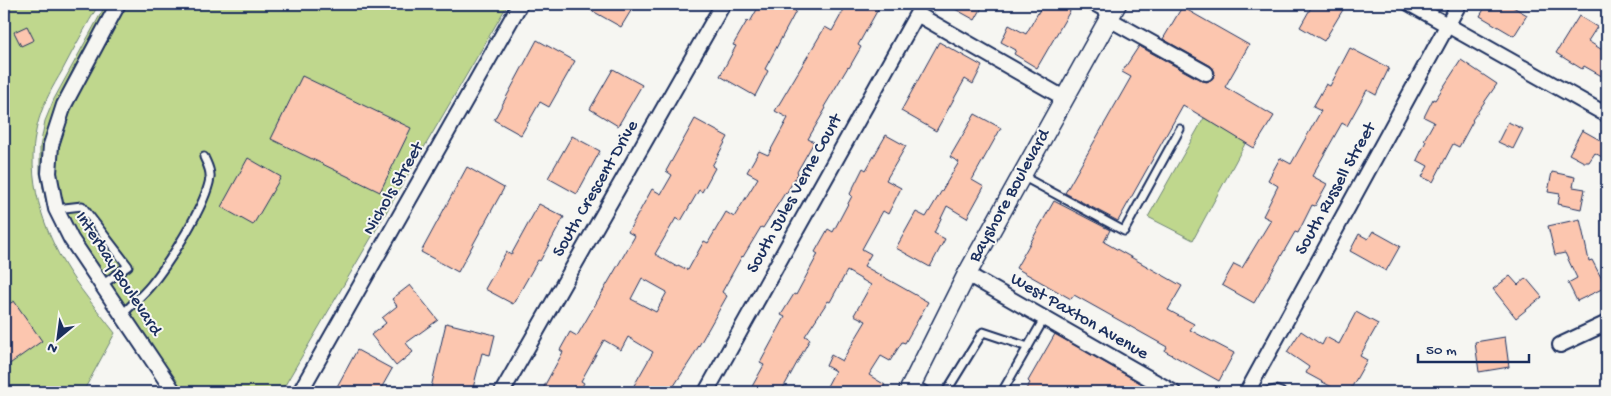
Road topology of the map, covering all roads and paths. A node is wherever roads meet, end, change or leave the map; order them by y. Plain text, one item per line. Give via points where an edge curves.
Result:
1 (118, 4) edge
2 (520, 4) edge
3 (723, 4) edge
4 (1088, 4) edge
5 (1410, 4) edge
6 (1459, 4) edge
7 (1112, 13) edge
8 (1448, 24) junction
9 (1206, 73) dead end
10 (1064, 98) junction
11 (1607, 115) edge
12 (1180, 129) dead end
13 (204, 157) dead end
14 (1021, 175) junction
15 (56, 209) junction
16 (966, 274) junction
17 (102, 285) junction
18 (122, 315) junction
19 (1044, 318) junction
20 (1607, 323) edge
21 (1560, 345) dead end
22 (1028, 347) junction
23 (910, 388) edge
24 (174, 392) edge
25 (300, 392) edge
26 (502, 392) edge
27 (706, 392) edge
28 (928, 392) edge
29 (946, 392) edge
30 (1002, 392) edge
31 (1173, 392) edge
32 (1247, 392) edge
33 (1266, 392) edge
34 (1281, 392) edge

1 - 15 street, Interbay Boulevard via 64,105 51,145 49,173
2 - 25 street, Nichols Street
3 - 26 street, South Crescent Drive
4 - 7 lane
5 - 8 street
6 - 8 street, South Russell Street
7 - 9 street
7 - 10 street, Bayshore Boulevard
8 - 11 street
8 - 32 street, South Russell Street
10 - 14 street, Bayshore Boulevard
10 - 27 street, South Jules Verne Court via 917,14
12 - 14 lane via 1124,231
13 - 18 lane via 210,178 204,201 151,284
14 - 16 street, Bayshore Boulevard
15 - 17 street, Interbay Boulevard via 70,239
15 - 17 lane via 82,206 128,266
16 - 19 street, West Paxton Avenue
16 - 23 street, Bayshore Boulevard
17 - 18 street, Interbay Boulevard
18 - 24 street, Interbay Boulevard
19 - 22 lane
19 - 31 street, West Paxton Avenue
20 - 21 street
22 - 29 lane via 983,332
22 - 30 lane
23 - 28 lane
33 - 34 lane

